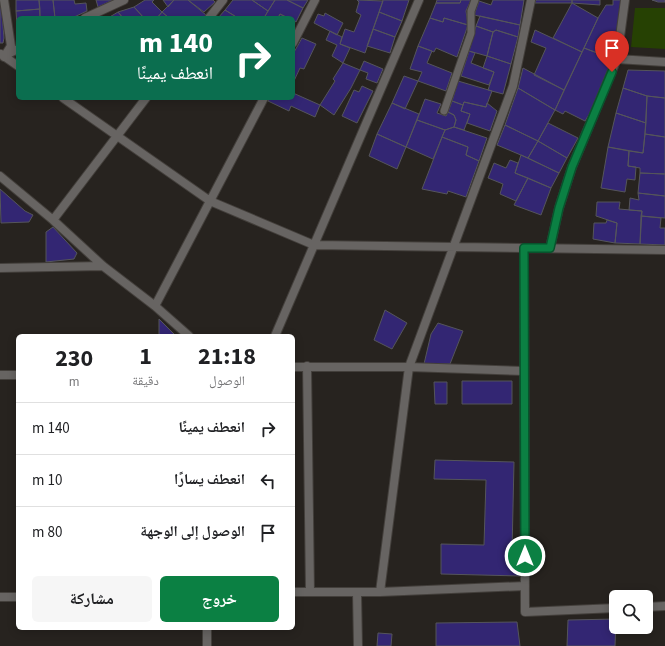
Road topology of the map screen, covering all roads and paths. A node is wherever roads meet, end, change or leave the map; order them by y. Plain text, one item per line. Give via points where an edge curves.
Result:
1 (4, 0) edge
2 (124, 0) edge
3 (223, 0) edge
4 (315, 0) edge
5 (419, 0) edge
6 (475, 0) edge
7 (530, 0) edge
8 (625, 0) edge
9 (89, 16) edge
10 (211, 16) edge
11 (295, 39) edge
12 (16, 50) edge
13 (2, 55) edge
14 (617, 59) junction
15 (665, 62) edge
16 (16, 65) edge
17 (66, 100) edge
18 (144, 100) edge
19 (263, 100) edge
20 (444, 111) dead end
21 (116, 136) junction
22 (0, 176) edge
23 (210, 201) junction
24 (52, 220) junction
25 (314, 245) junction
26 (454, 246) junction
27 (524, 248) junction
28 (550, 248) junction
29 (665, 250) edge
30 (102, 266) junction
31 (0, 268) edge
32 (155, 306) junction
33 (187, 334) edge
34 (276, 334) edge
35 (307, 366) junction
36 (295, 367) edge
37 (409, 367) junction
38 (524, 371) junction
39 (0, 375) edge
40 (16, 375) edge
41 (525, 586) junction
42 (295, 592) edge
43 (310, 592) junction
44 (380, 592) junction
45 (357, 593) junction
46 (0, 597) edge
47 (16, 597) edge
48 (653, 606) edge
49 (665, 606) edge
50 (609, 608) edge
51 (206, 630) edge
52 (207, 646) edge
53 (358, 646) edge

1 - 13 street via 11,46
2 - 9 street
3 - 10 street
4 - 11 street
5 - 25 street
6 - 20 lane via 471,11 471,33
7 - 26 street via 512,86
8 - 14 street
12 - 13 street
13 - 16 street
14 - 15 street
14 - 28 street via 572,167
17 - 21 street
18 - 21 street
19 - 23 street
21 - 23 street
21 - 24 street
22 - 24 street
23 - 25 street
23 - 32 street
24 - 30 street
25 - 26 street
25 - 34 street
26 - 27 street
26 - 37 street
27 - 28 street
27 - 38 street
28 - 29 street
30 - 31 street
30 - 32 street
32 - 33 street
35 - 36 street
35 - 37 street
35 - 43 street
37 - 38 street
37 - 44 street
38 - 41 street
39 - 40 street
41 - 44 street
41 - 50 street via 525,612
42 - 43 street
43 - 45 street
44 - 45 street
45 - 53 street
46 - 47 street
48 - 49 street
51 - 52 street

